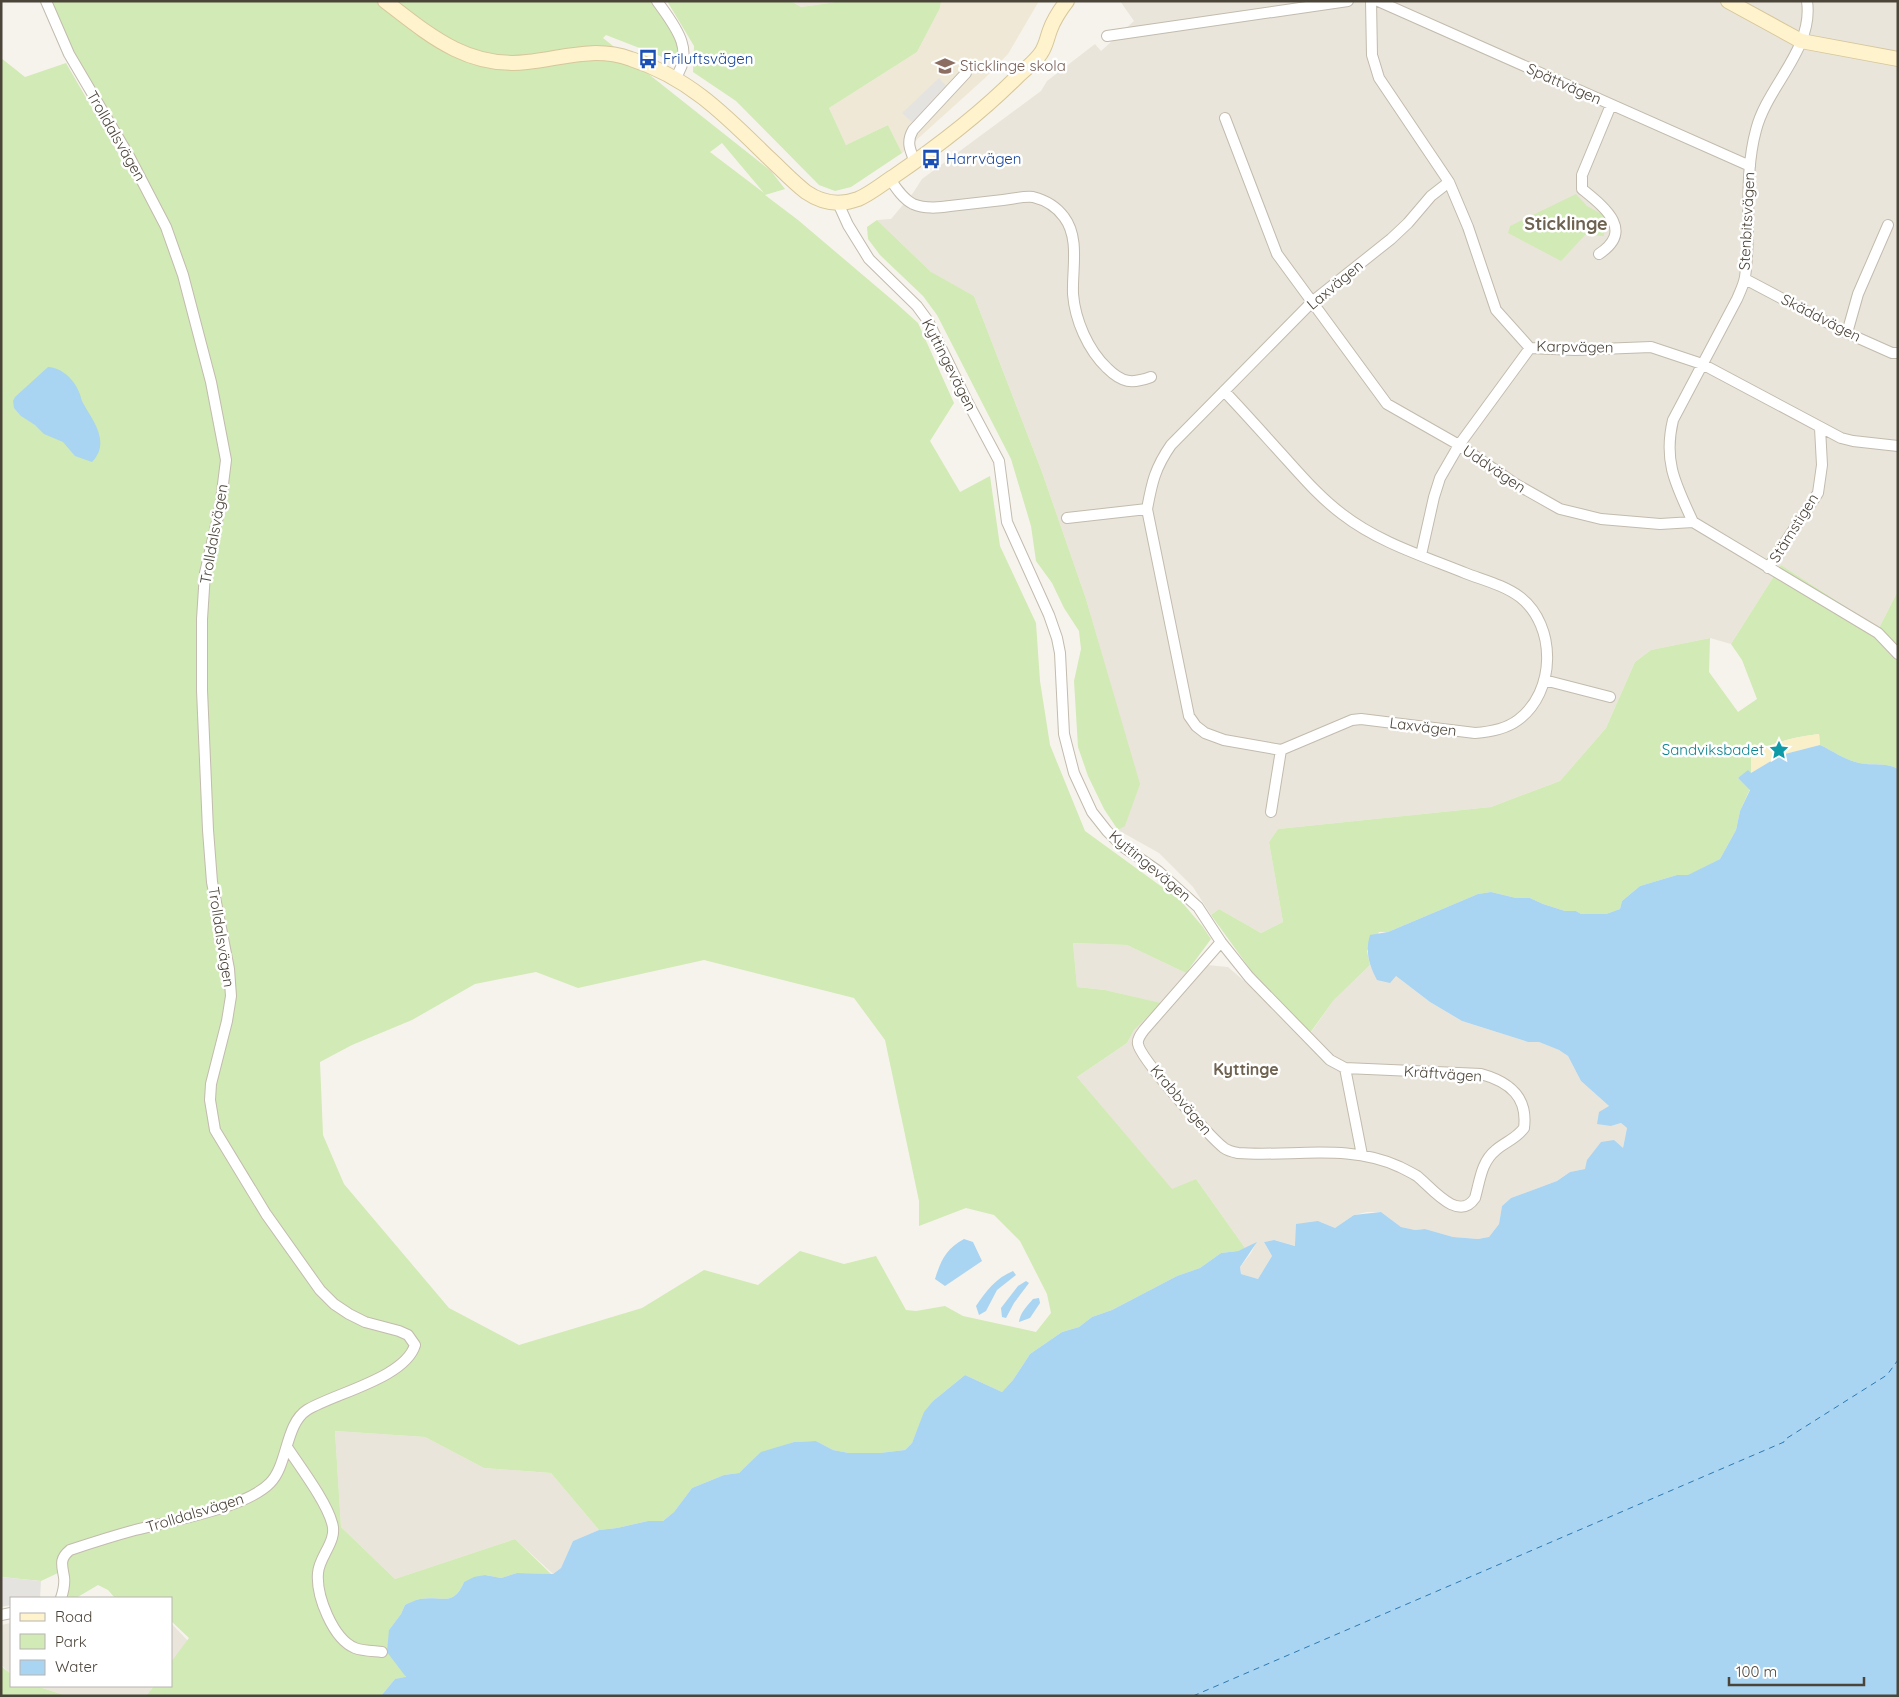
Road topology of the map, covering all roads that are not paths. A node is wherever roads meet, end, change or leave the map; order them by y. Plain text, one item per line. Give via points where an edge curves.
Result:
1 (46, 1) edge
2 (385, 1) edge
3 (657, 1) edge
4 (1067, 1) edge
5 (1348, 1) edge
6 (1371, 1) edge
7 (1378, 1) edge
8 (1728, 1) edge
9 (1807, 1) edge
10 (1107, 36) dead end
11 (1801, 41) junction
12 (1898, 59) edge
13 (966, 73) dead end
14 (674, 78) junction
15 (1611, 105) junction
16 (1225, 118) dead end
17 (915, 162) junction
18 (1750, 166) junction
19 (890, 179) junction
20 (1449, 182) junction
21 (838, 203) junction
22 (1888, 225) dead end
23 (1599, 254) dead end
24 (1745, 279) junction
25 (1313, 301) junction
26 (1847, 333) junction
27 (1530, 348) junction
28 (1898, 353) edge
29 (1702, 364) junction
30 (1151, 377) dead end
31 (1224, 391) junction
32 (1820, 428) junction
33 (1459, 445) junction
34 (1898, 446) edge
35 (1147, 509) junction
36 (1067, 518) dead end
37 (1693, 522) junction
38 (1421, 555) junction
39 (1768, 568) junction
40 (1898, 654) edge
41 (1544, 680) junction
42 (1610, 697) dead end
43 (1281, 750) junction
44 (1271, 812) dead end
45 (1221, 942) junction
46 (1345, 1068) junction
47 (1362, 1155) junction
48 (287, 1447) junction
49 (61, 1597) edge
50 (382, 1652) dead end

1 - 48 street, Trolldalsvägen via 69,54 166,227 183,275 211,382 226,460 220,508 205,573 202,619 204,758 210,865 231,996 210,1084 215,1130 266,1214 320,1290 349,1314 408,1335 415,1345 407,1359 388,1373 304,1412
2 - 14 street via 420,30 477,58 515,63 597,52 641,62
3 - 14 street via 679,36 684,52 680,70
4 - 17 street via 1054,20 1041,54 984,107
5 - 10 street
6 - 20 street, Karpvägen via 1370,34 1379,78
7 - 15 street, Spättvägen
8 - 11 street
9 - 11 street, Stenbitsvägen via 1809,14
11 - 12 street
11 - 18 street, Stenbitsvägen via 1756,128
13 - 17 street via 908,138
14 - 21 street via 718,110 808,193 821,201
15 - 18 street, Spättvägen
15 - 23 street via 1581,181 1582,189 1614,218 1614,239
16 - 25 street, Uddvägen via 1277,254
17 - 19 street
18 - 24 street, Stenbitsvägen
19 - 21 street via 865,196
19 - 30 street via 902,196 922,208 1031,197 1057,208 1072,235 1073,294 1084,336 1106,368 1122,380 1137,382
20 - 25 street, Laxvägen via 1431,196 1391,239
20 - 27 street, Karpvägen via 1496,310
21 - 45 street, Kyttingevägen via 869,259 928,321 999,461 1007,522 1057,638 1064,734 1082,793 1107,831 1198,907
22 - 26 street via 1858,294
24 - 26 street, Skäddvägen
24 - 29 street, Stenbitsvägen
25 - 31 street, Laxvägen
25 - 33 street, Uddvägen via 1387,404
26 - 28 street, Skäddvägen
27 - 29 street, Karpvägen via 1650,347
27 - 33 street
29 - 32 street, Karpvägen
29 - 37 street, Stenbitsvägen via 1673,420 1668,448 1676,484
31 - 35 street, Laxvägen via 1170,445 1152,481
31 - 38 street, Laxvägen via 1320,496 1340,513 1381,538
32 - 34 street, Karpvägen via 1853,442
32 - 39 street, Stämstigen via 1822,465 1818,493
33 - 37 street, Uddvägen via 1514,483 1569,512 1601,519 1660,524
33 - 38 street via 1440,478
35 - 36 street
35 - 43 street, Laxvägen via 1189,716 1205,733 1224,740
37 - 39 street
38 - 41 street, Laxvägen via 1509,590 1532,609 1548,650
39 - 40 street via 1878,633
41 - 42 street
41 - 43 street, Laxvägen via 1537,698 1518,721 1491,732 1455,732 1361,719
43 - 44 street
45 - 46 street via 1249,977 1330,1060
45 - 47 street, Krabbvägen via 1138,1038 1142,1053 1208,1134 1226,1150 1253,1154 1336,1152
46 - 47 street
46 - 47 street, Kräftvägen via 1482,1074 1507,1085 1522,1102 1525,1111 1524,1128 1489,1156 1475,1198 1466,1205 1451,1205 1416,1176
48 - 49 street, Trolldalsvägen via 270,1484 240,1501 70,1550 62,1560
48 - 50 street via 332,1522 334,1533 317,1572 320,1598 336,1633 356,1648

